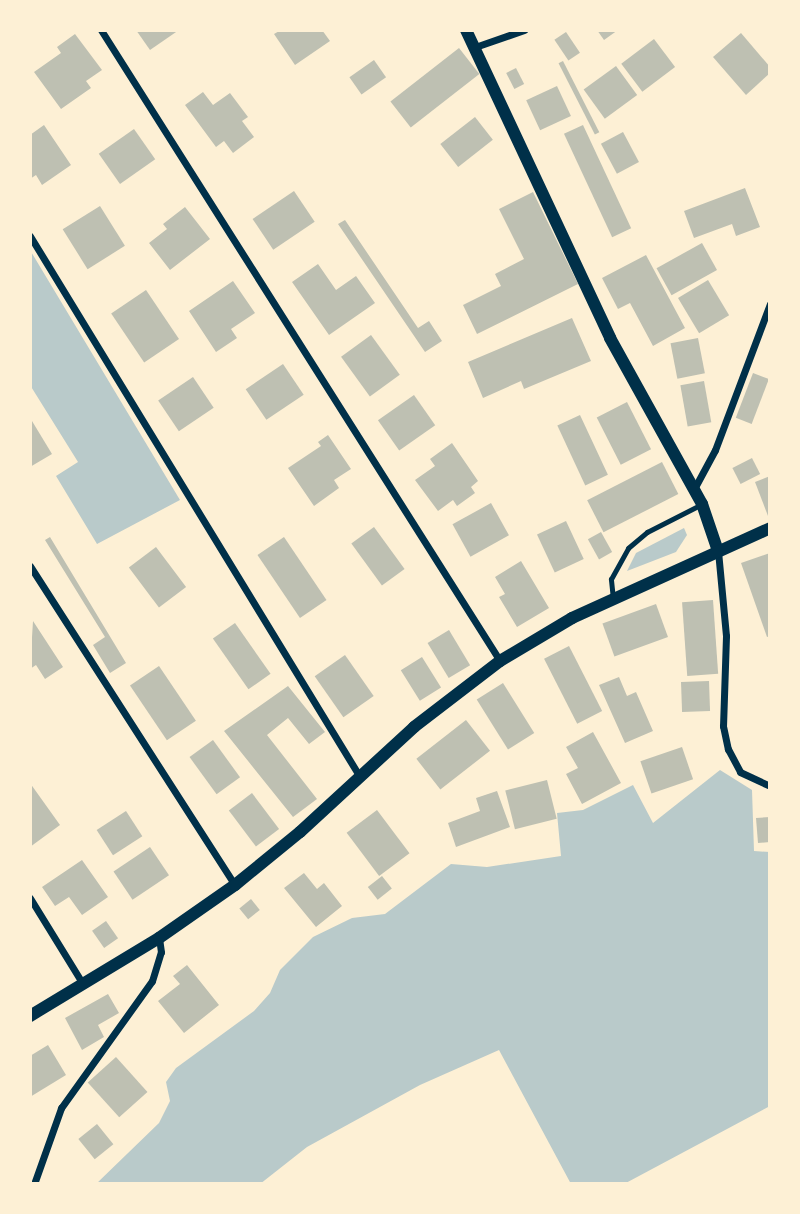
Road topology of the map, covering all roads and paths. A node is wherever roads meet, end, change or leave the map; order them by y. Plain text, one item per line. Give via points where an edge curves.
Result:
1 (101, 30) edge
2 (466, 30) edge
3 (524, 30) edge
4 (475, 47) junction
5 (30, 236) edge
6 (770, 304) edge
7 (694, 490) junction
8 (702, 504) junction
9 (770, 528) edge
10 (718, 551) junction
11 (30, 566) edge
12 (613, 599) junction
13 (500, 661) junction
14 (360, 777) junction
15 (770, 786) edge
16 (235, 885) junction
17 (30, 898) edge
18 (159, 938) junction
19 (83, 984) junction
20 (30, 1016) edge
21 (34, 1184) edge

1 - 13 street
2 - 4 street
3 - 4 street
4 - 7 street via 610,338
5 - 14 street
6 - 7 street via 715,450
7 - 8 street
8 - 10 street
8 - 12 lane via 647,532 628,548 611,579
9 - 10 street
10 - 12 street
10 - 15 street via 726,636 723,726 728,750 740,772
11 - 16 street
12 - 13 street
13 - 14 street via 453,695
14 - 16 street
16 - 18 street
17 - 19 street
18 - 19 street
18 - 21 street via 161,952 152,981 61,1108
19 - 20 street

